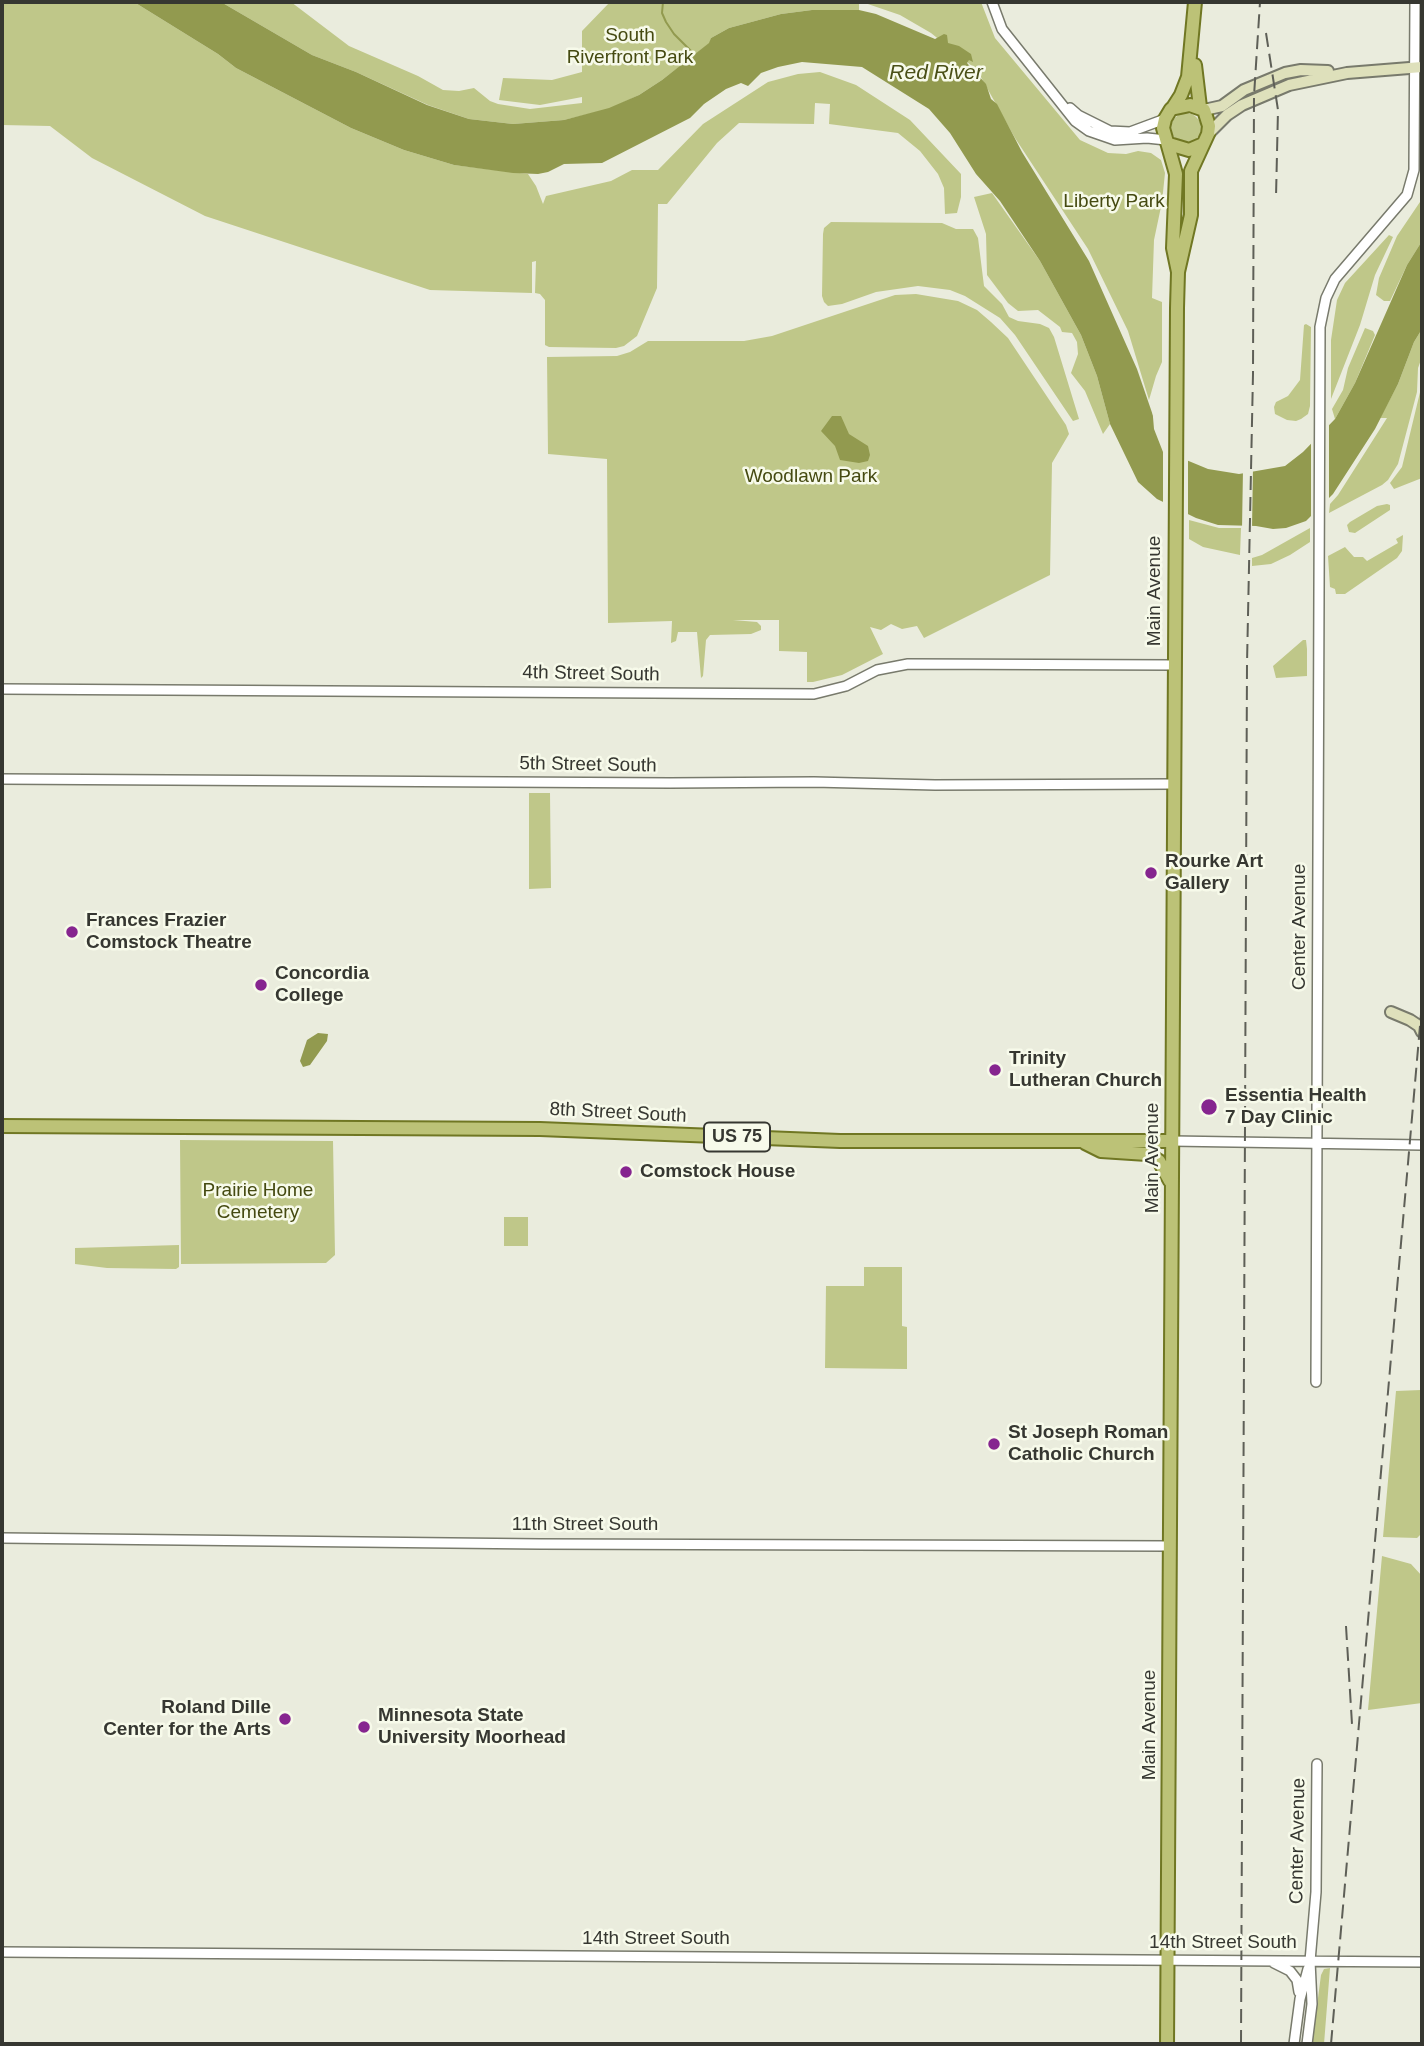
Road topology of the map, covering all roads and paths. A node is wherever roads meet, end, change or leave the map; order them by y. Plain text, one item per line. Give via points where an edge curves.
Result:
1 (992, 2) edge
2 (1195, 2) edge
3 (1202, 2) edge
4 (1415, 2) edge
5 (1419, 67) edge
6 (1347, 72) junction
7 (1058, 98) junction
8 (1202, 109) junction
9 (1168, 114) junction
10 (1133, 139) junction
11 (1206, 139) junction
12 (1169, 147) junction
13 (1178, 272) junction
14 (1173, 665) junction
15 (2, 689) edge
16 (2, 779) edge
17 (1174, 784) junction
18 (1391, 1012) dead end
19 (1422, 1032) edge
20 (2, 1126) edge
21 (1172, 1141) junction
22 (1082, 1142) junction
23 (1317, 1144) junction
24 (1422, 1145) edge
25 (1172, 1185) junction
26 (1316, 1382) dead end
27 (2, 1538) edge
28 (1169, 1546) junction
29 (1317, 1764) dead end
30 (2, 1952) edge
31 (1169, 1959) junction
32 (1269, 1960) junction
33 (1310, 1961) junction
34 (1422, 1962) edge
35 (1300, 1999) junction
36 (1167, 2044) edge
37 (1294, 2044) edge
38 (1307, 2044) edge

1 - 7 street via 1002,29
2 - 9 main road via 1188,77
3 - 8 main road via 1195,67
4 - 5 street, Center Avenue
5 - 6 main road
5 - 23 street, Center Avenue via 1414,170 1407,194 1340,270 1322,315
6 - 8 main road via 1285,74 1244,90 1222,106
6 - 11 main road via 1289,85 1242,105
7 - 9 street via 1078,115 1110,131 1129,132
7 - 10 street via 1089,131 1115,140
8 - 9 main road via 1181,105
8 - 11 main road via 1208,117
9 - 12 main road via 1163,128
10 - 12 street
10 - 12 street
11 - 12 main road via 1189,150
11 - 13 main road, Main Avenue via 1191,171 1191,215
12 - 13 main road, Main Avenue via 1177,183 1173,248
13 - 14 main road, Main Avenue
14 - 15 street, 4th Street South via 908,664 877,670 846,686 814,694
14 - 17 main road, Main Avenue
16 - 17 street, 5th Street South
17 - 21 main road, Main Avenue
18 - 19 main road via 1410,1020
20 - 22 main road, 8th Street South / US 75 via 540,1129 840,1141
21 - 22 main road, 8th Street South / US 75
21 - 23 street, 8th Street South
21 - 25 main road, Main Avenue
22 - 25 main road via 1101,1151 1147,1154 1158,1161
23 - 24 street, 8th Street South
23 - 26 street, Center Avenue
25 - 28 main road, Main Avenue
27 - 28 street, 11th Street South
28 - 31 main road, Main Avenue
29 - 33 street, Center Avenue via 1316,1892
30 - 31 street, 14th Street South
31 - 32 street, 14th Street South
31 - 36 main road, Main Avenue
32 - 33 street, 14th Street South
32 - 35 street via 1290,1971 1297,1980
33 - 34 street, 14th Street South
33 - 35 street, Center Avenue
33 - 38 street, Center Avenue via 1312,2004
35 - 37 street, Center Avenue

